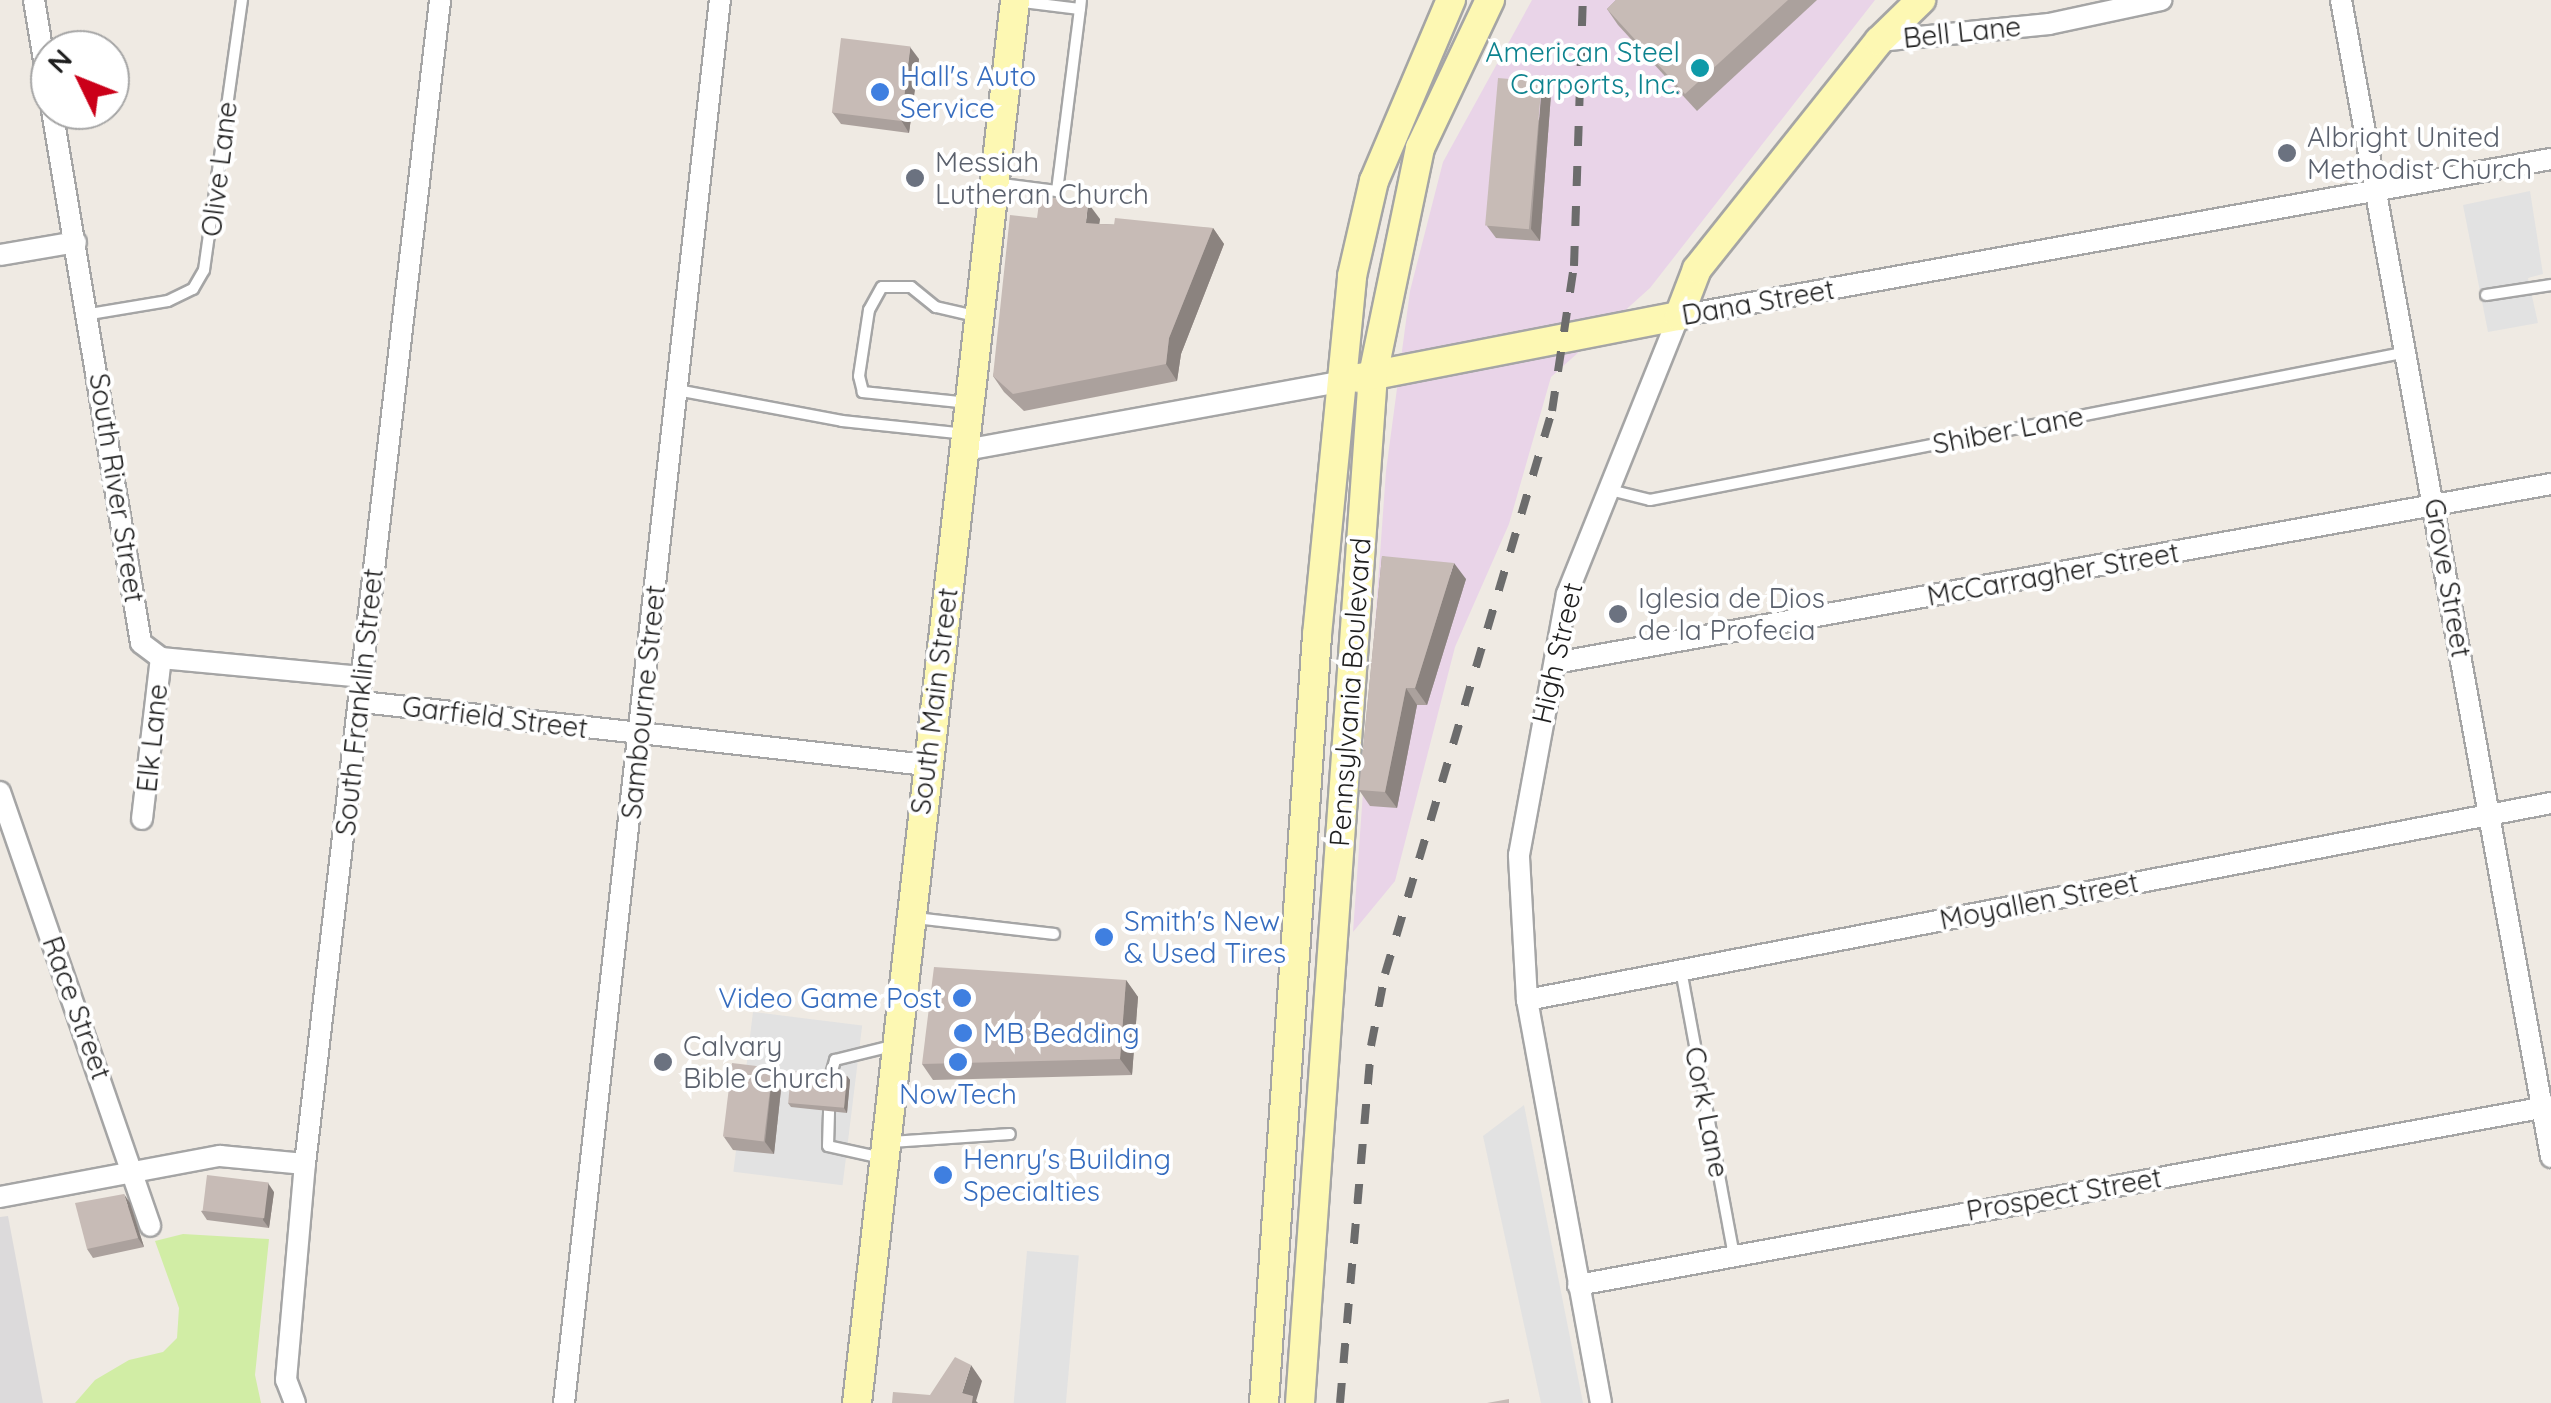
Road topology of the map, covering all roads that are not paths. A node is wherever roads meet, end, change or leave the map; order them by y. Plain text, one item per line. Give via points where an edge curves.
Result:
1 (34, 0) edge
2 (242, 0) edge
3 (440, 0) edge
4 (720, 0) edge
5 (1014, 0) edge
6 (1452, 0) edge
7 (1490, 0) edge
8 (1921, 0) edge
9 (2161, 0) edge
10 (2342, 0) edge
11 (1081, 4) edge
12 (39, 30) edge
13 (1879, 40) junction
14 (56, 130) edge
15 (2551, 161) edge
16 (994, 183) junction
17 (2376, 192) junction
18 (76, 242) junction
19 (0, 254) edge
20 (2551, 284) edge
21 (2486, 295) dead end
22 (90, 314) junction
23 (1679, 316) junction
24 (980, 317) junction
25 (2408, 352) junction
26 (1373, 375) junction
27 (1338, 382) junction
28 (677, 390) junction
29 (970, 404) junction
30 (966, 442) junction
31 (2551, 484) edge
32 (1609, 490) junction
33 (2435, 505) junction
34 (161, 658) junction
35 (1554, 663) junction
36 (361, 677) junction
37 (362, 702) junction
38 (640, 735) junction
39 (926, 765) junction
40 (0, 792) edge
41 (2551, 803) edge
42 (2490, 814) junction
43 (142, 818) dead end
44 (910, 917) junction
45 (1054, 934) dead end
46 (1680, 970) junction
47 (1528, 1000) junction
48 (896, 1046) junction
49 (2546, 1106) edge
50 (1010, 1134) dead end
51 (884, 1150) junction
52 (2551, 1158) edge
53 (304, 1164) junction
54 (136, 1171) junction
55 (0, 1196) edge
56 (150, 1226) dead end
57 (1734, 1255) junction
58 (1578, 1285) junction
59 (295, 1403) edge
60 (564, 1403) edge
61 (857, 1403) edge
62 (1264, 1403) edge
63 (1300, 1403) edge
64 (1601, 1403) edge

1 - 12 street
2 - 22 lane, Olive Lane via 204,270 193,289 168,301
3 - 36 street, South Franklin Street
4 - 28 street, Sambourne Street
5 - 11 lane
5 - 16 main road, South Main Street
6 - 27 main road, Pennsylvania Boulevard via 1374,181
7 - 26 main road, Pennsylvania Boulevard via 1420,148
8 - 13 main road, High Street
9 - 13 street, Bell Lane via 2049,24
10 - 17 street, Grove Street
11 - 16 lane via 1057,191
13 - 23 main road, High Street via 1697,269
14 - 18 street, South River Street
15 - 17 street, Dana Street
16 - 24 main road, South Main Street
17 - 23 street, Dana Street
17 - 25 street, Grove Street
18 - 19 street
18 - 22 street, South River Street
20 - 21 lane
22 - 34 street, South River Street via 141,644
23 - 26 main road, Dana Street
23 - 32 street, High Street
24 - 29 main road, South Main Street
24 - 29 lane via 936,307 911,287 882,288 869,310 859,376 863,392
25 - 32 lane, Shiber Lane via 1650,500
25 - 33 street, Grove Street
26 - 27 main road, Dana Street
26 - 63 main road, Pennsylvania Boulevard
27 - 30 street, Dana Street
27 - 62 main road, Pennsylvania Boulevard
28 - 30 lane
28 - 38 street, Sambourne Street
29 - 30 main road, South Main Street
30 - 39 main road, South Main Street
31 - 33 street, McCarragher Street
32 - 35 street, High Street via 1567,594
33 - 35 street, McCarragher Street
33 - 42 street, Grove Street
34 - 36 street
34 - 43 street, Elk Lane
35 - 47 street, High Street via 1518,855
36 - 37 street, South Franklin Street
37 - 38 street, Garfield Street
37 - 53 street, South Franklin Street
38 - 39 street, Garfield Street
38 - 60 street, Sambourne Street
39 - 44 main road, South Main Street
40 - 54 street, Race Street
41 - 42 street, Moyallen Street
42 - 46 street, Moyallen Street
42 - 49 street, Grove Street
44 - 45 lane
44 - 48 main road, South Main Street
46 - 47 street, Moyallen Street
46 - 57 lane, Cork Lane
47 - 58 street, High Street
48 - 51 main road, South Main Street
48 - 51 lane via 859,1049 835,1060 830,1078 828,1146
49 - 52 street, Grove Street
49 - 57 street, Prospect Street
50 - 51 lane
51 - 61 main road, South Main Street
53 - 54 street via 220,1156
53 - 59 street, South Franklin Street via 286,1380
54 - 55 street
54 - 56 street, Race Street
57 - 58 street, Prospect Street
58 - 64 street, High Street

